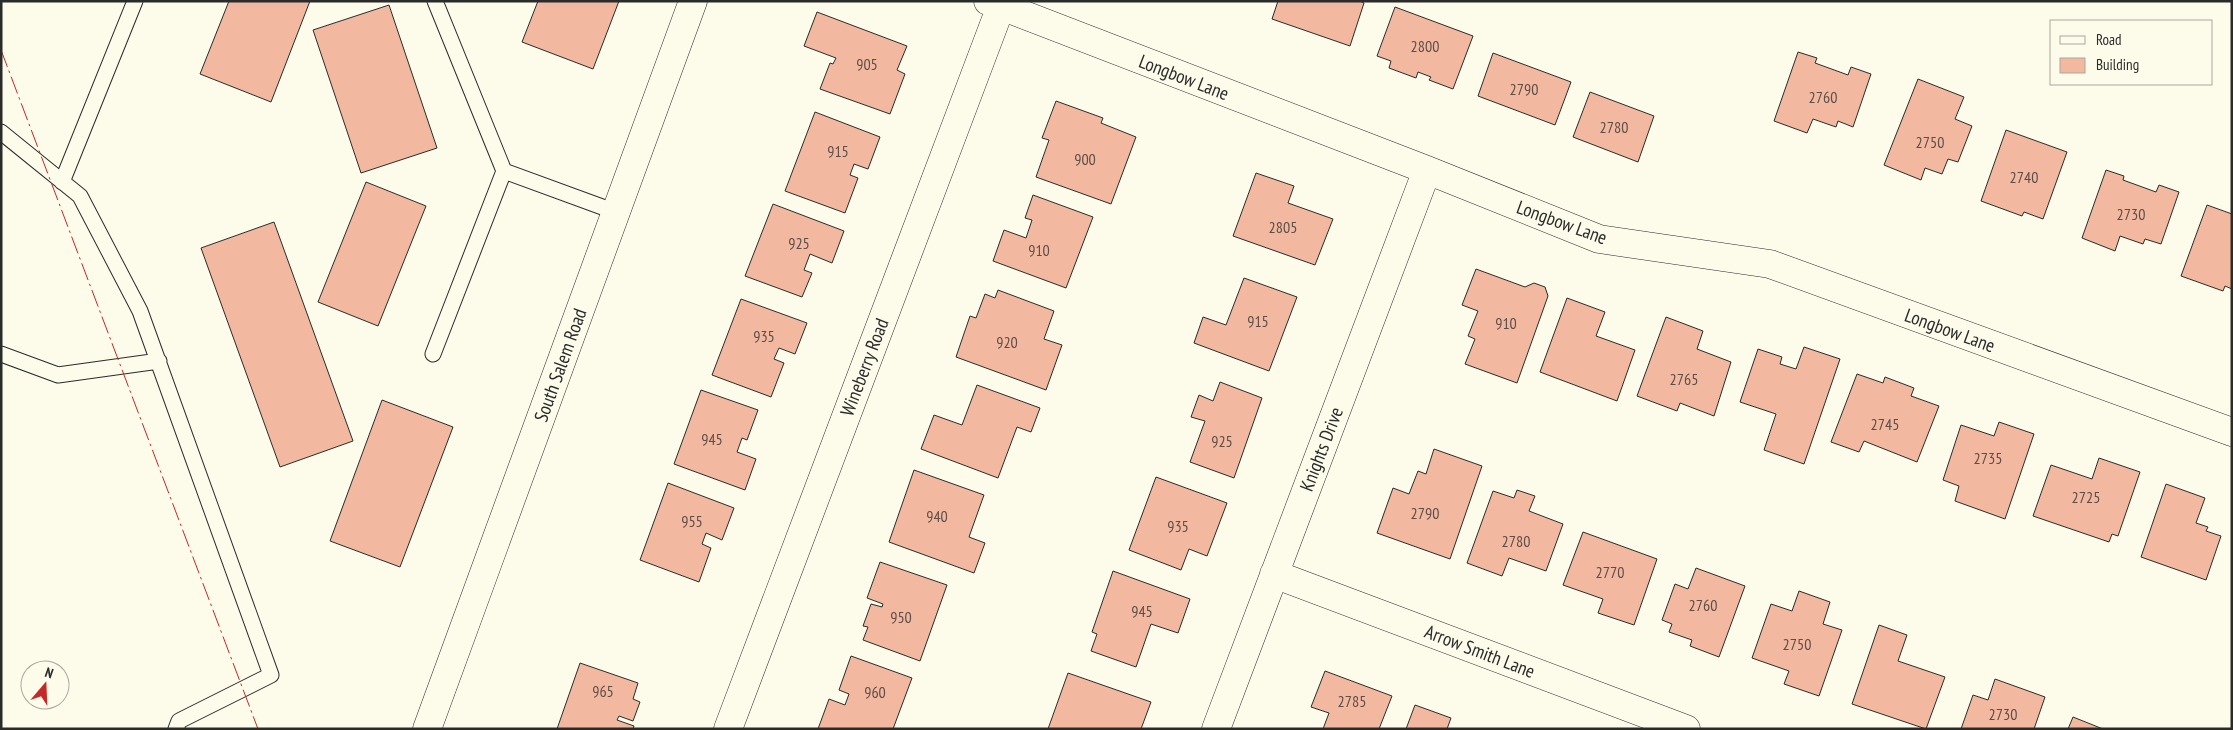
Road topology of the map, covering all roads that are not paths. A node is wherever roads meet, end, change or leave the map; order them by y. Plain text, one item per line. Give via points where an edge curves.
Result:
1 (135, 1) edge
2 (435, 1) edge
3 (693, 1) edge
4 (994, 4) edge
5 (1, 132) edge
6 (1427, 170) junction
7 (504, 171) junction
8 (62, 182) junction
9 (616, 212) junction
10 (1, 354) edge
11 (433, 354) dead end
12 (159, 361) junction
13 (2232, 432) edge
14 (1274, 574) junction
15 (176, 729) edge
16 (426, 729) edge
17 (728, 729) edge
18 (1216, 729) edge
19 (1686, 729) edge

1 - 8 lane
2 - 7 lane
3 - 9 street, South Salem Road
4 - 6 street, Longbow Lane
4 - 17 street, Wineberry Road
5 - 8 lane
6 - 13 street, Longbow Lane via 1599,239 1770,264
6 - 14 street, Knights Drive
7 - 9 lane
7 - 11 lane
8 - 12 lane via 80,196 140,311
9 - 16 street, South Salem Road
10 - 12 lane via 58,375
12 - 15 lane via 271,675 179,720
14 - 18 street, Knights Drive
14 - 19 street, Arrow Smith Lane

